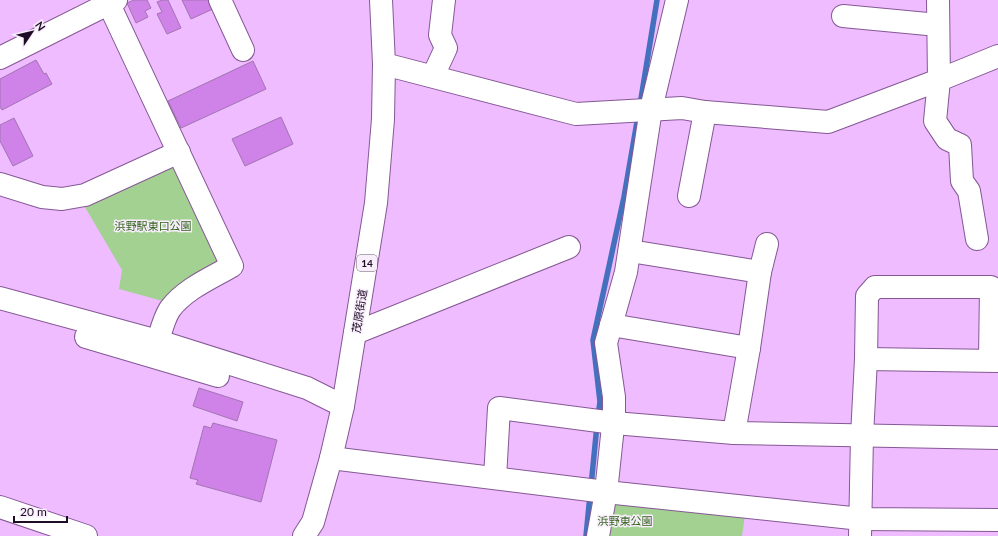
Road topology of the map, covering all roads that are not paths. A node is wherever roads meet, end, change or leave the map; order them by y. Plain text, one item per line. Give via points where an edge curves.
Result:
1 (220, 0) edge
2 (381, 0) edge
3 (444, 0) edge
4 (677, 0) edge
5 (938, 0) edge
6 (110, 1) edge
7 (842, 16) dead end
8 (938, 25) junction
9 (243, 50) dead end
10 (998, 56) edge
11 (0, 58) edge
12 (384, 64) junction
13 (433, 76) junction
14 (939, 80) junction
15 (651, 109) junction
16 (705, 112) junction
17 (179, 152) junction
18 (0, 184) edge
19 (688, 196) dead end
20 (977, 239) dead end
21 (767, 244) dead end
22 (569, 247) dead end
23 (630, 251) junction
24 (760, 272) junction
25 (0, 298) edge
26 (0, 312) edge
27 (611, 325) junction
28 (355, 333) junction
29 (158, 342) junction
30 (749, 348) junction
31 (866, 359) junction
32 (994, 361) edge
33 (343, 406) junction
34 (614, 423) junction
35 (734, 433) junction
36 (862, 436) junction
37 (998, 438) edge
38 (330, 458) junction
39 (495, 478) junction
40 (606, 492) junction
41 (0, 507) edge
42 (998, 520) edge
43 (861, 527) edge
44 (310, 531) edge
45 (86, 536) edge
46 (598, 536) edge

1 - 9 street
2 - 12 street, 茂原街道 / 14
3 - 13 street via 440,35 446,48
4 - 15 street
5 - 8 street
6 - 11 street
6 - 17 street
7 - 8 street
8 - 14 street
10 - 14 street
12 - 13 street
12 - 28 street, 茂原街道 / 14 via 383,126 376,203
13 - 15 street via 576,114
14 - 16 street via 828,122
14 - 20 street via 935,121 947,139 960,145 962,181 969,191
15 - 16 street via 682,108
15 - 23 street
16 - 19 street
17 - 18 street via 85,195 62,199 42,197
17 - 29 street via 232,266 188,292 170,309
21 - 24 street
22 - 28 street
23 - 24 street
23 - 27 street
24 - 30 street
25 - 29 street
26 - 33 street via 305,401
27 - 30 street
27 - 34 street via 606,343 614,397
28 - 33 street, 茂原街道 / 14
29 - 33 street via 307,388
30 - 35 street
31 - 32 street
31 - 32 street via 867,296 875,287 991,287
31 - 36 street
33 - 38 street, 茂原街道 / 14
34 - 35 street
34 - 39 street via 499,408
34 - 40 street
35 - 36 street
36 - 37 street
36 - 43 street
38 - 39 street
38 - 44 street, 茂原街道 / 14
39 - 40 street
40 - 43 street
40 - 46 street
41 - 45 street
42 - 43 street

